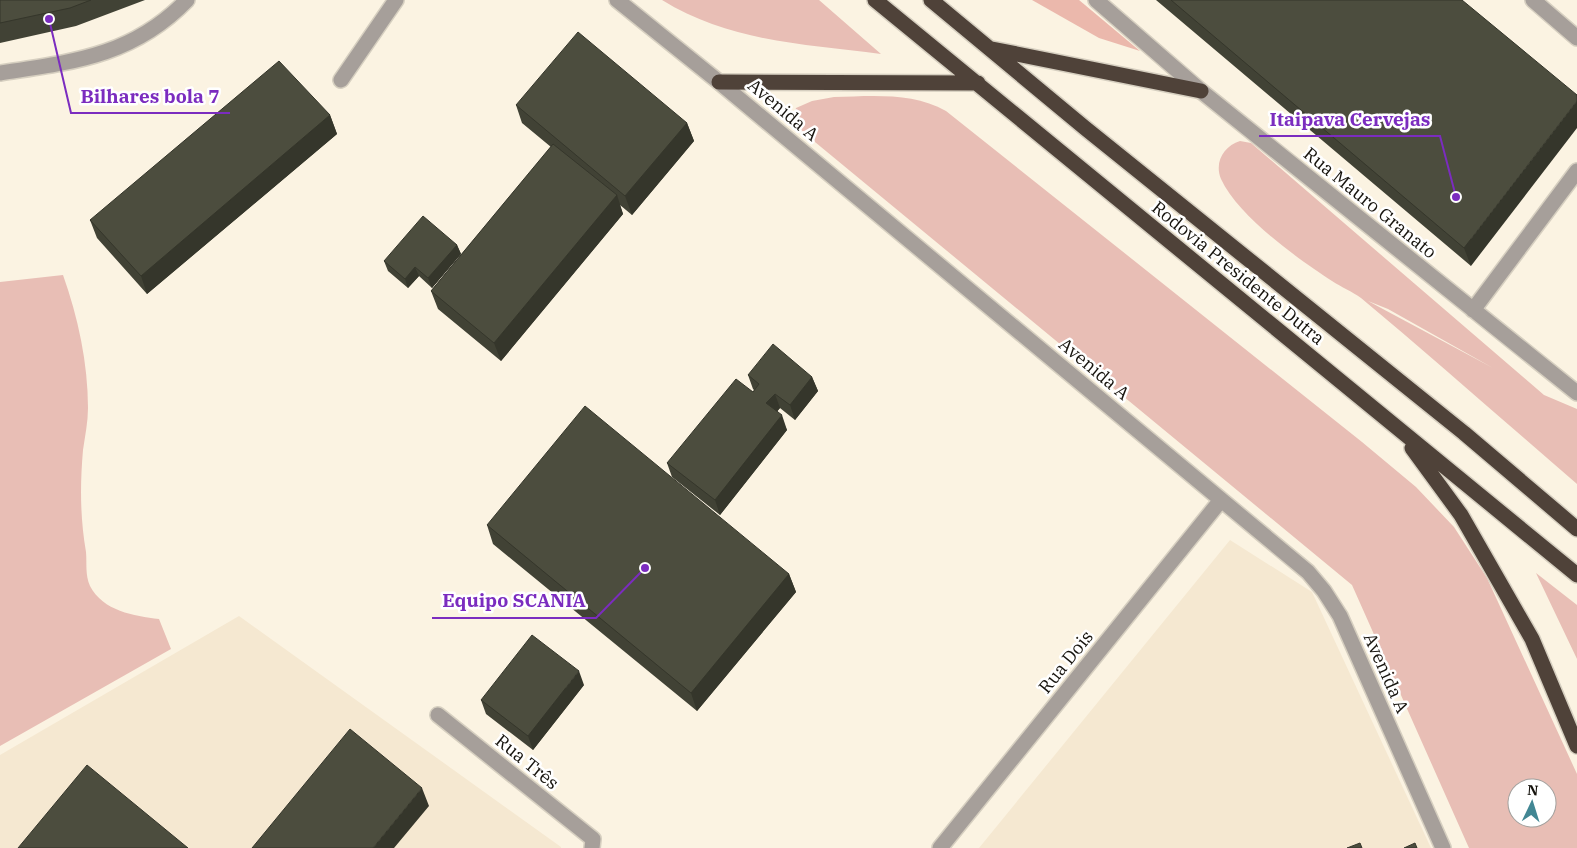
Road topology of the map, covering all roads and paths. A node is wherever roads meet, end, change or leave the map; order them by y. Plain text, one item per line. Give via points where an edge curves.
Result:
1 (187, 0) edge
2 (396, 0) edge
3 (617, 0) edge
4 (875, 0) edge
5 (932, 0) edge
6 (1096, 0) edge
7 (1534, 0) edge
8 (1577, 38) edge
9 (989, 48) junction
10 (0, 73) edge
11 (341, 80) dead end
12 (719, 82) junction
13 (978, 83) junction
14 (1201, 91) junction
15 (1577, 171) edge
16 (1473, 310) junction
17 (1577, 393) edge
18 (1400, 431) junction
19 (1221, 500) junction
20 (1577, 529) edge
21 (1577, 575) edge
22 (438, 715) dead end
23 (1577, 746) edge
24 (596, 845) edge
25 (940, 848) edge
26 (1443, 848) edge

1 - 10 street via 167,21 125,44 80,59
2 - 11 street
3 - 12 street, Avenida A
4 - 13 highway, Rodovia Presidente Dutra
5 - 9 highway, Rodovia Presidente Dutra
6 - 14 street, Rua Mauro Granato
7 - 8 street
9 - 14 highway
9 - 20 highway, Rodovia Presidente Dutra via 1464,433
12 - 13 highway
12 - 19 street, Avenida A
13 - 18 highway, Rodovia Presidente Dutra
14 - 16 street, Rua Mauro Granato
15 - 16 street
16 - 17 street, Rua Mauro Granato
18 - 21 highway, Rodovia Presidente Dutra
18 - 23 highway via 1461,515 1527,630
19 - 25 street, Rua Dois
19 - 26 street, Avenida A via 1308,572 1340,616
22 - 24 street, Rua Três

